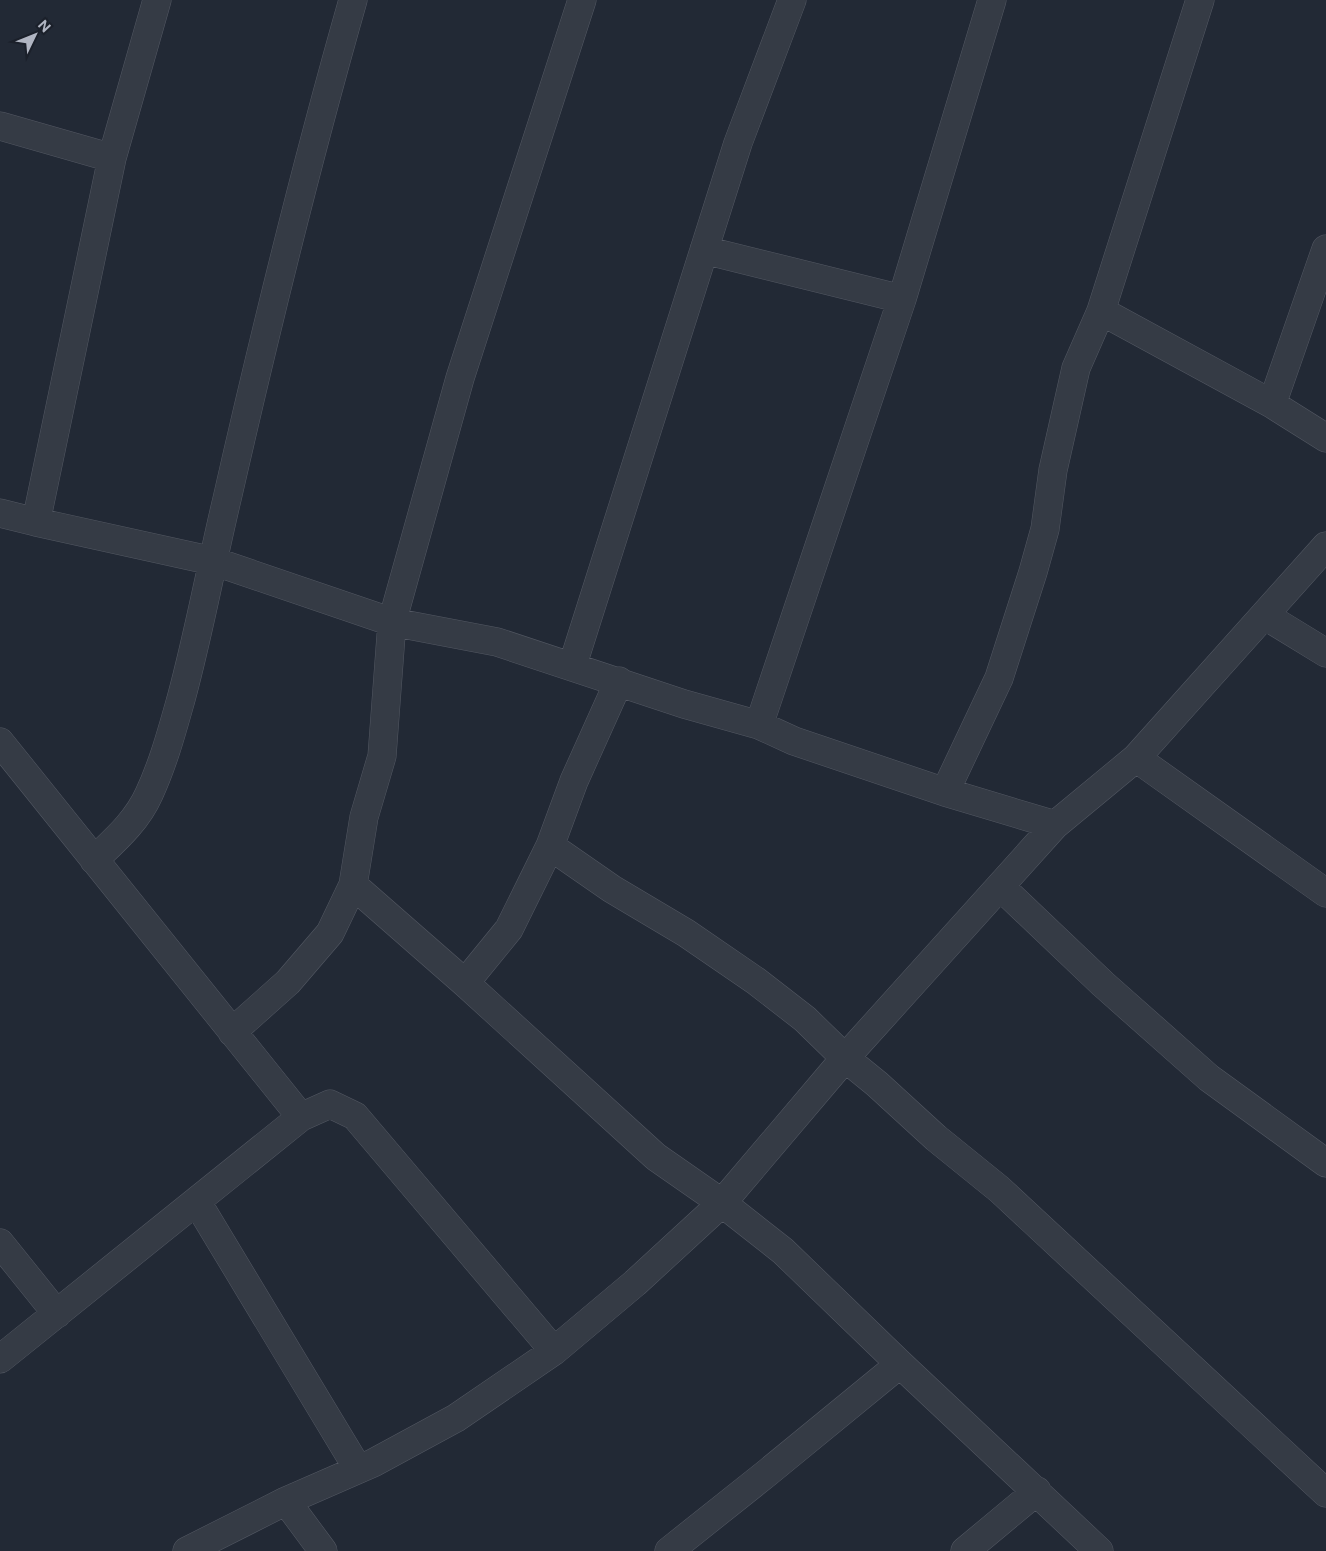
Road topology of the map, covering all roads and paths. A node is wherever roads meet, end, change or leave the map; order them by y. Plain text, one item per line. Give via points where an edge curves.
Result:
1 (157, 0) edge
2 (353, 0) edge
3 (582, 0) edge
4 (792, 0) edge
5 (992, 0) edge
6 (1200, 0) edge
7 (0, 126) edge
8 (112, 158) junction
9 (1326, 249) edge
10 (704, 250) junction
11 (902, 299) junction
12 (1102, 311) junction
13 (1272, 404) junction
14 (1326, 438) edge
15 (0, 513) edge
16 (36, 522) junction
17 (1326, 546) edge
18 (213, 561) junction
19 (1264, 615) junction
20 (392, 622) junction
21 (1326, 652) edge
22 (572, 667) junction
23 (619, 681) junction
24 (759, 725) junction
25 (0, 742) edge
26 (1136, 758) junction
27 (945, 792) junction
28 (1056, 825) junction
29 (550, 846) junction
30 (94, 860) junction
31 (354, 885) junction
32 (1001, 887) junction
33 (1326, 893) edge
34 (466, 983) junction
35 (232, 1032) junction
36 (846, 1058) junction
37 (302, 1117) junction
38 (1326, 1164) edge
39 (197, 1202) junction
40 (722, 1203) junction
41 (0, 1243) edge
42 (57, 1314) junction
43 (554, 1351) junction
44 (0, 1359) edge
45 (900, 1364) junction
46 (358, 1469) junction
47 (1037, 1492) junction
48 (1326, 1493) edge
49 (286, 1501) junction
50 (187, 1551) edge
51 (323, 1551) edge
52 (669, 1551) edge
53 (965, 1551) edge
54 (1099, 1551) edge

1 - 8 street
2 - 18 street via 268,320
3 - 20 street via 460,378
4 - 10 street via 738,143
5 - 11 street
6 - 12 street
7 - 8 street
8 - 16 street
9 - 13 street
10 - 11 street
10 - 22 street
11 - 24 street
12 - 13 street
12 - 27 street via 1076,368 1053,470 1046,529 999,678
13 - 14 street
15 - 16 street
16 - 18 street
17 - 19 street
18 - 20 street
18 - 30 street via 174,723 149,794 131,824
19 - 21 street
19 - 26 street
20 - 22 street via 497,642
20 - 31 street via 382,756 364,817
22 - 23 street
23 - 24 street
23 - 29 street via 574,781
24 - 27 street via 794,742
25 - 30 street
26 - 28 street
26 - 33 street
27 - 28 street
28 - 32 street
29 - 34 street via 509,929
29 - 36 street via 756,981 805,1019
30 - 35 street
31 - 34 street
31 - 35 street via 330,933 288,982
32 - 36 street
32 - 38 street via 1209,1078
34 - 40 street via 656,1156
35 - 37 street
36 - 40 street
36 - 48 street via 998,1189
37 - 39 street
37 - 43 street via 330,1104 356,1116
39 - 42 street
39 - 46 street
40 - 43 street via 635,1283
40 - 45 street via 783,1251
41 - 42 street
42 - 44 street
43 - 46 street via 456,1418
45 - 47 street
45 - 52 street
46 - 49 street
47 - 53 street
47 - 54 street
49 - 50 street
49 - 51 street

